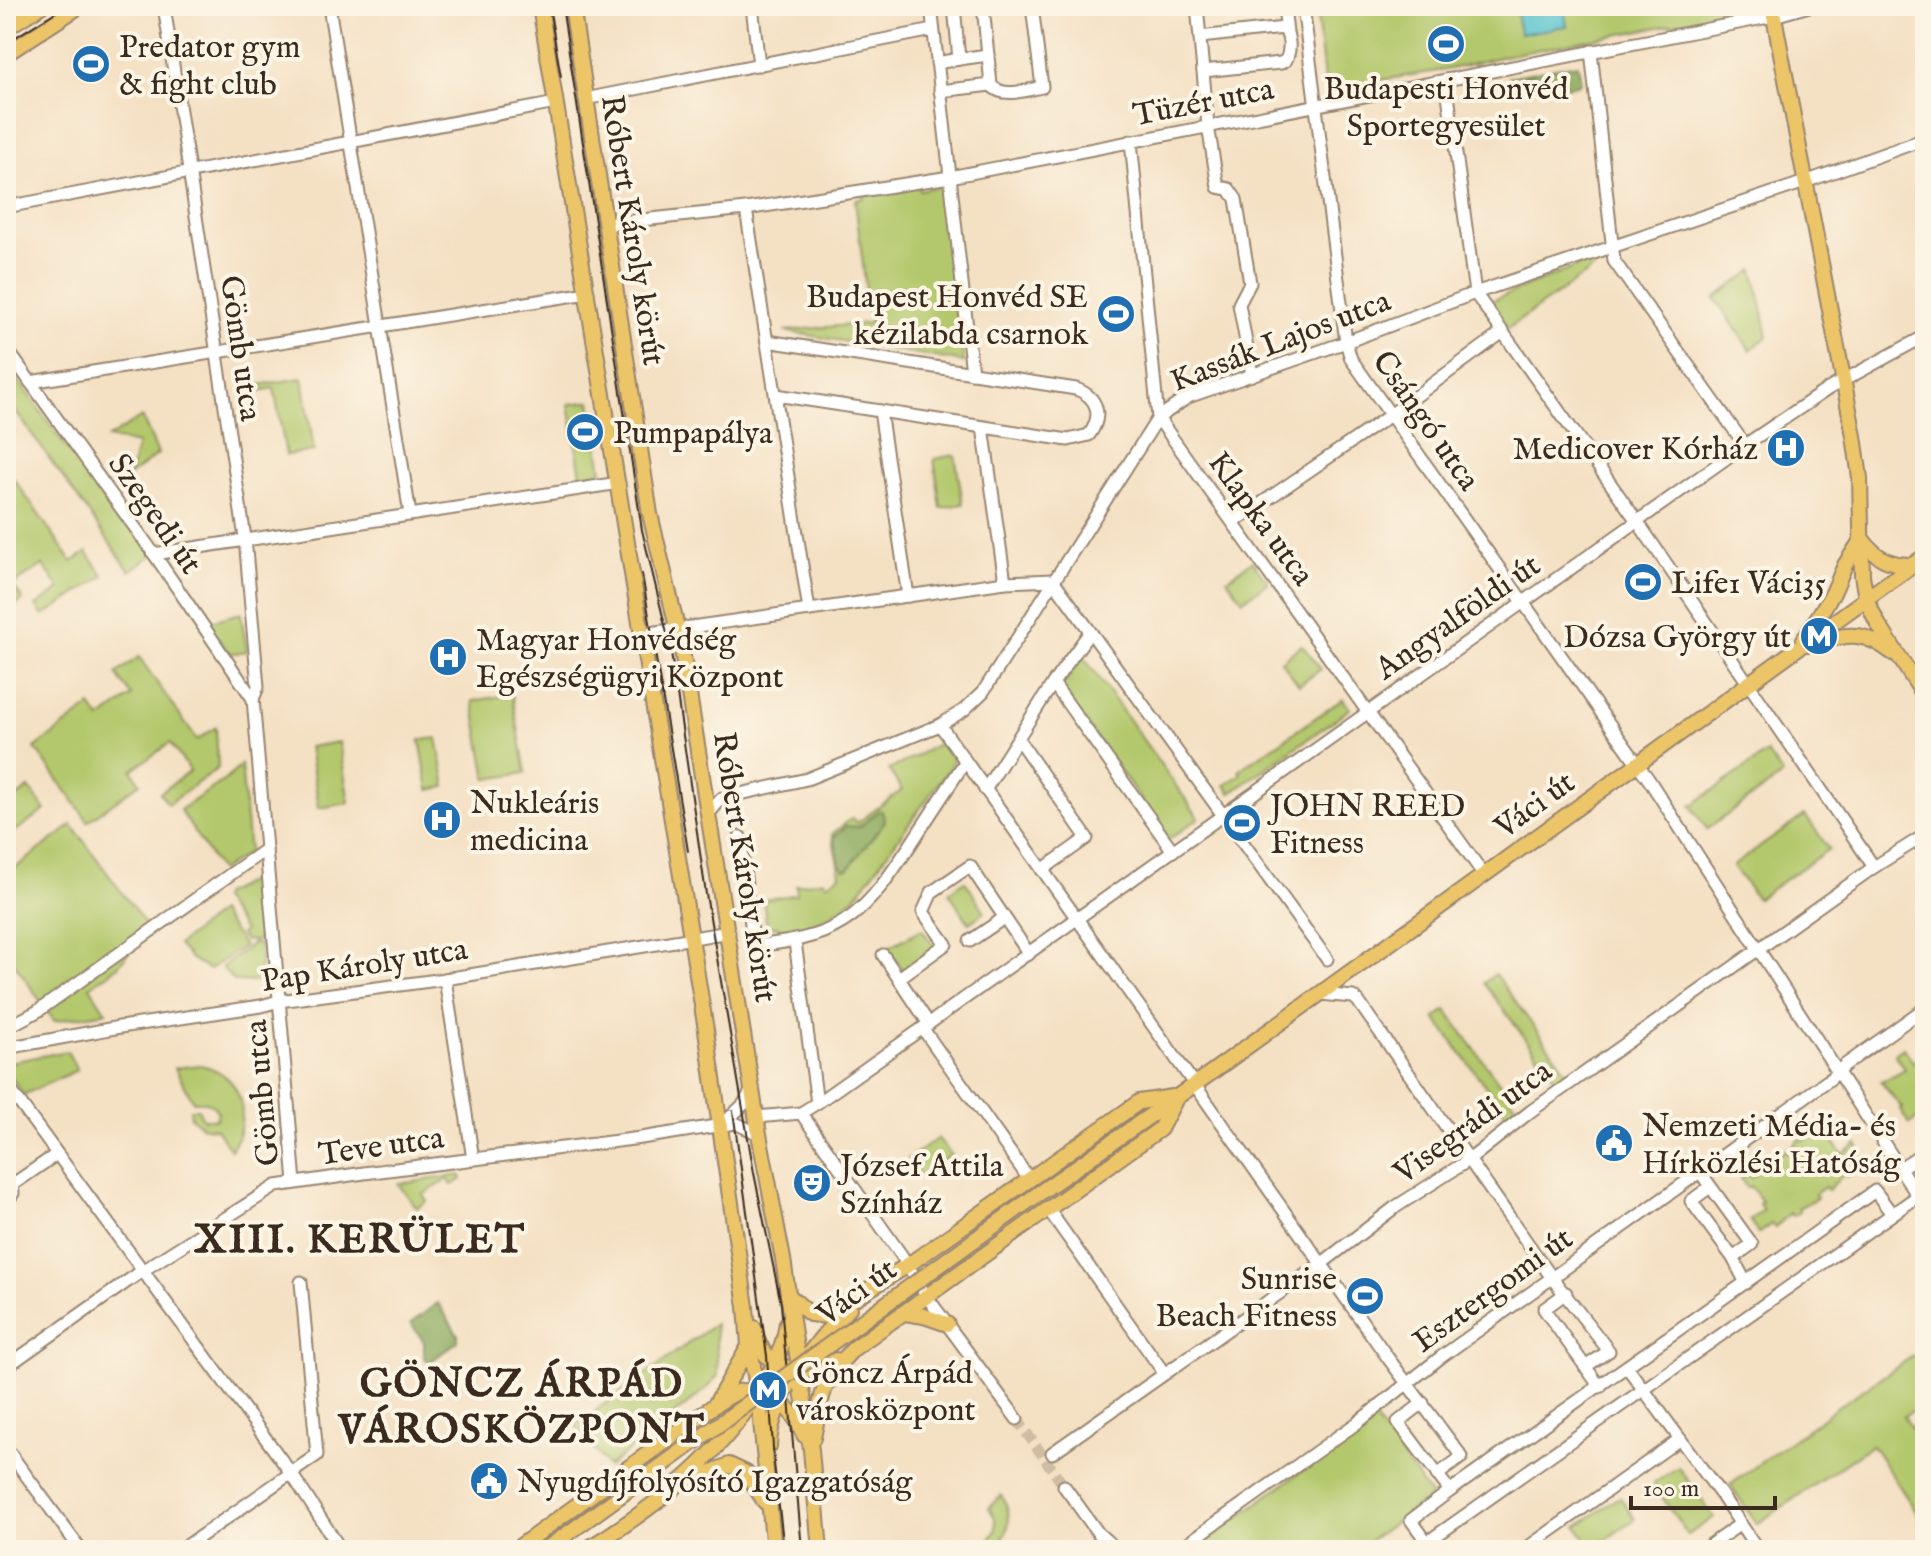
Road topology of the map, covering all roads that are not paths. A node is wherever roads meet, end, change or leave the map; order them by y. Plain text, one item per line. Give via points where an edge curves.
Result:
1 (41, 6) edge
2 (80, 6) edge
3 (164, 6) edge
4 (329, 6) edge
5 (540, 6) edge
6 (572, 6) edge
7 (752, 6) edge
8 (931, 6) edge
9 (954, 6) edge
10 (983, 6) edge
11 (1032, 6) edge
12 (1197, 6) edge
13 (1284, 6) edge
14 (1303, 6) edge
15 (1809, 6) edge
16 (1773, 11) edge
17 (6, 28) edge
18 (933, 30) junction
19 (1288, 33) junction
20 (1200, 37) junction
21 (1591, 51) junction
22 (6, 54) edge
23 (988, 55) junction
24 (959, 59) junction
25 (937, 63) junction
26 (759, 65) junction
27 (1203, 71) junction
28 (1446, 80) junction
29 (991, 85) junction
30 (940, 91) junction
31 (585, 99) junction
32 (556, 103) junction
33 (1317, 105) junction
34 (1208, 126) junction
35 (1925, 139) edge
36 (1131, 141) junction
37 (350, 143) junction
38 (191, 173) junction
39 (950, 177) junction
40 (1805, 182) junction
41 (6, 207) edge
42 (746, 209) junction
43 (606, 229) junction
44 (1611, 247) junction
45 (588, 293) junction
46 (1475, 293) junction
47 (378, 325) junction
48 (1503, 332) junction
49 (1925, 336) edge
50 (767, 341) junction
51 (1346, 342) junction
52 (6, 348) edge
53 (216, 353) junction
54 (972, 373) junction
55 (1252, 375) junction
56 (1842, 381) junction
57 (30, 382) junction
58 (776, 395) junction
59 (880, 411) junction
60 (1389, 416) junction
61 (1158, 418) junction
62 (983, 427) junction
63 (1745, 445) junction
64 (619, 483) junction
65 (410, 514) junction
66 (1637, 521) junction
67 (1234, 522) junction
68 (245, 538) junction
69 (1862, 539) junction
70 (154, 554) junction
71 (1919, 561) edge
72 (1053, 580) junction
73 (1005, 582) junction
74 (908, 596) junction
75 (1866, 599) junction
76 (1523, 602) junction
77 (809, 610) junction
78 (678, 628) junction
79 (1090, 632) junction
80 (642, 634) junction
81 (1800, 646) junction
82 (1901, 659) junction
83 (1749, 682) junction
84 (1053, 683) junction
85 (1925, 697) edge
86 (253, 699) junction
87 (1368, 711) junction
88 (940, 725) junction
89 (1018, 739) junction
90 (965, 762) junction
91 (1637, 764) junction
92 (985, 790) junction
93 (710, 812) junction
94 (1223, 815) junction
95 (1925, 835) edge
96 (740, 837) dead end
97 (266, 849) junction
98 (1173, 851) junction
99 (1874, 867) junction
100 (1042, 870) junction
101 (1484, 875) junction
102 (1004, 918) junction
103 (1077, 921) junction
104 (729, 932) junction
105 (691, 940) junction
106 (970, 941) dead end
107 (795, 942) junction
108 (1759, 948) junction
109 (1029, 954) junction
110 (883, 955) dead end
111 (1327, 959) dead end
112 (899, 978) junction
113 (445, 979) junction
114 (1320, 994) junction
115 (279, 1001) junction
116 (1925, 1008) edge
117 (926, 1026) junction
118 (6, 1028) edge
119 (6, 1048) edge
120 (1838, 1072) junction
121 (6, 1084) edge
122 (1194, 1085) junction
123 (753, 1088) junction
124 (1177, 1096) junction
125 (817, 1103) junction
126 (801, 1113) junction
127 (757, 1117) junction
128 (721, 1126) junction
129 (759, 1134) junction
130 (1925, 1152) edge
131 (57, 1154) junction
132 (473, 1159) junction
133 (1469, 1160) junction
134 (1900, 1168) junction
135 (1700, 1172) junction
136 (1029, 1179) junction
137 (295, 1183) junction
138 (1710, 1187) junction
139 (9, 1188) edge
140 (1918, 1196) junction
141 (6, 1204) edge
142 (1925, 1207) edge
143 (1048, 1209) junction
144 (1892, 1214) junction
145 (923, 1254) junction
146 (1733, 1258) junction
147 (1321, 1264) junction
148 (908, 1265) junction
149 (142, 1271) junction
150 (1552, 1278) junction
151 (301, 1282) dead end
152 (1746, 1283) junction
153 (945, 1284) junction
154 (1566, 1293) junction
155 (788, 1295) junction
156 (863, 1295) junction
157 (927, 1297) junction
158 (746, 1307) junction
159 (905, 1313) junction
160 (947, 1324) junction
161 (749, 1346) junction
162 (853, 1349) junction
163 (776, 1362) junction
164 (6, 1367) edge
165 (1585, 1367) junction
166 (1627, 1367) junction
167 (799, 1369) junction
168 (1164, 1373) junction
169 (1406, 1384) junction
170 (1600, 1387) junction
171 (1644, 1390) junction
172 (758, 1392) junction
173 (779, 1401) junction
174 (1423, 1403) junction
175 (715, 1405) junction
176 (1017, 1419) tunnel mouth
177 (676, 1434) junction
178 (1680, 1439) junction
179 (6, 1448) edge
180 (811, 1450) junction
181 (1052, 1453) dead end
182 (291, 1473) junction
183 (1437, 1475) junction
184 (1064, 1486) tunnel mouth
185 (673, 1489) junction
186 (1450, 1491) junction
187 (768, 1507) junction
188 (1739, 1525) junction
189 (1098, 1533) junction
190 (1427, 1542) junction
191 (81, 1550) edge
192 (181, 1550) edge
193 (341, 1550) edge
194 (515, 1550) edge
195 (545, 1550) edge
196 (586, 1550) edge
197 (774, 1550) edge
198 (820, 1550) edge
199 (1103, 1550) edge
200 (1117, 1550) edge
201 (1178, 1550) edge
202 (1416, 1550) edge
203 (1524, 1550) edge
204 (1703, 1550) edge
205 (1758, 1550) edge

1 - 17 main road
2 - 22 main road
3 - 38 street, Gömb utca
4 - 37 street
5 - 32 main road, Róbert Károly körút
6 - 31 main road, Róbert Károly körút
7 - 26 street
8 - 18 street
9 - 24 street
10 - 23 street
11 - 29 street via 1042,87 1004,93
12 - 20 street
13 - 19 street
14 - 33 street, Csángó utca
15 - 16 street, Tüzér utca
16 - 21 street, Tüzér utca
16 - 40 main road
18 - 25 street
18 - 26 street
19 - 20 street via 1277,28
19 - 27 street via 1289,53 1281,63
20 - 27 street
21 - 28 street, Tüzér utca
21 - 44 street
23 - 24 street
23 - 29 street
24 - 25 street
25 - 30 street
26 - 31 street
27 - 34 street
28 - 33 street, Tüzér utca
28 - 46 street
29 - 30 street
30 - 39 street
31 - 43 main road, Róbert Károly körút
32 - 37 street
32 - 45 main road, Róbert Károly körút
33 - 34 street, Tüzér utca
33 - 51 street, Csángó utca
34 - 36 street, Tüzér utca
34 - 55 street via 1218,187 1229,189 1236,199 1250,283 1239,304
35 - 40 street, Kassák Lajos utca
36 - 39 street, Tüzér utca
36 - 61 street
37 - 38 street
37 - 47 street
38 - 41 street
38 - 53 street, Gömb utca
39 - 42 street, Tüzér utca
39 - 54 street
40 - 44 street, Kassák Lajos utca
40 - 56 main road
42 - 43 street, Tüzér utca via 613,223
42 - 50 street
43 - 78 main road, Róbert Károly körút via 650,514
44 - 46 street, Kassák Lajos utca
44 - 63 street via 1614,261
45 - 47 street
45 - 64 main road, Róbert Károly körút
46 - 48 street
46 - 51 street, Kassák Lajos utca
47 - 53 street
47 - 65 street
48 - 60 street
48 - 66 street
49 - 56 street, Angyalföldi út
50 - 54 street
50 - 58 street
51 - 55 street, Kassák Lajos utca
51 - 60 street, Csángó utca via 1351,359
52 - 57 street, Szegedi út
53 - 57 street
53 - 68 street, Gömb utca
54 - 62 street via 1076,389 1097,408 1089,435 1068,440
55 - 61 street, Kassák Lajos utca via 1188,397
56 - 63 street, Angyalföldi út
56 - 69 main road via 1860,478
57 - 70 street, Szegedi út
58 - 59 street
58 - 77 street
59 - 62 street
59 - 74 street
60 - 67 street
60 - 76 street, Csángó utca
61 - 67 street, Klapka utca
61 - 72 street, Kassák Lajos utca
62 - 73 street
63 - 66 street, Angyalföldi út
64 - 65 street
64 - 80 main road, Róbert Károly körút
65 - 68 street
66 - 76 street, Angyalföldi út
66 - 83 street
67 - 87 street, Klapka utca
68 - 70 street
68 - 86 street, Gömb utca via 258,687
69 - 71 main road via 1884,561
69 - 75 main road
69 - 81 main road
70 - 86 street, Szegedi út
71 - 75 main road, Váci út
72 - 73 street
72 - 79 street
72 - 88 street, Kassák Lajos utca via 983,692
73 - 74 street
74 - 77 street
75 - 81 main road, Váci út
75 - 82 main road
76 - 87 street, Angyalföldi út
76 - 91 street, Csángó utca
77 - 78 street
78 - 80 street
78 - 93 main road, Róbert Károly körút
79 - 84 street
79 - 94 street
80 - 105 main road, Róbert Károly körút
81 - 82 main road via 1849,633 1867,636
81 - 83 main road, Váci út
82 - 85 main road
83 - 91 main road, Váci út
83 - 99 street
84 - 89 street
84 - 98 street
86 - 97 street, Gömb utca
87 - 94 street, Angyalföldi út
87 - 101 street, Klapka utca
88 - 90 street
88 - 93 street, Kassák Lajos utca via 807,779 722,798
89 - 92 street
89 - 100 street via 1087,838
90 - 92 street
90 - 107 street via 878,893 847,920
91 - 101 main road, Váci út
91 - 108 street, Csángó utca
92 - 100 street
93 - 104 main road, Róbert Károly körút
94 - 98 street, Angyalföldi út
94 - 111 street
95 - 99 street, Visegrádi utca
96 - 107 street via 753,940 761,945
97 - 115 street, Gömb utca
97 - 118 street via 38,1011
98 - 103 street, Angyalföldi út
99 - 108 street, Visegrádi utca
100 - 103 street
101 - 114 main road, Váci út
102 - 106 street
102 - 109 street
102 - 112 street via 970,866 932,892 923,912 946,944
103 - 109 street, Angyalföldi út
103 - 122 street
104 - 105 street, Pap Károly utca
104 - 123 main road, Róbert Károly körút
105 - 113 street, Pap Károly utca
105 - 128 main road, Róbert Károly körút
107 - 125 street
108 - 120 street, Csángó utca
108 - 133 street, Visegrádi utca
109 - 117 street, Angyalföldi út
110 - 112 street
112 - 117 street
113 - 115 street, Pap Károly utca
113 - 132 street
114 - 122 main road, Váci út
114 - 133 street via 1353,997
115 - 119 street, Pap Károly utca
115 - 137 street, Gömb utca
116 - 120 street, Esztergomi út
117 - 125 street, Angyalföldi út
117 - 136 street
120 - 134 street, Csángó utca
120 - 135 street, Esztergomi út
121 - 131 street
122 - 124 main road, Váci út
122 - 147 street
123 - 127 main road, Róbert Károly körút
123 - 128 street
124 - 136 main road, Váci út via 1139,1102
124 - 143 main road, Váci út via 1160,1129
124 - 195 main road, Váci út, bridge
125 - 126 street, Angyalföldi út
126 - 127 street, Angyalföldi út
126 - 148 street
127 - 129 main road, Róbert Károly körút
128 - 129 street, Teve utca via 735,1123
128 - 132 street, Teve utca
128 - 158 main road, Róbert Károly körút
129 - 155 main road, Róbert Károly körút
130 - 134 street
131 - 139 street
131 - 149 street
132 - 137 street, Teve utca
133 - 147 street, Visegrádi utca
133 - 150 street
134 - 140 street, Csángó utca
135 - 138 street
135 - 150 street, Esztergomi út
136 - 145 main road, Váci út
137 - 149 street, Teve utca via 269,1189
138 - 146 street via 1752,1244
138 - 146 street via 1691,1201
139 - 141 street via 13,1193
140 - 142 street, Csángó utca
140 - 144 street
143 - 153 main road, Váci út
143 - 168 street
144 - 152 street via 1875,1191
144 - 171 street
145 - 148 main road, Váci út
145 - 153 street, Váci út via 927,1274
146 - 152 street
147 - 168 street, Visegrádi utca
147 - 169 street
148 - 156 main road, Váci út
148 - 157 street
149 - 164 street, Teve utca
149 - 182 street
150 - 154 street
150 - 169 street, Esztergomi út
151 - 182 street via 317,1455
152 - 166 street
153 - 157 main road, Váci út
154 - 165 street, Esztergomi út via 1544,1309
154 - 165 street via 1609,1351
155 - 156 main road via 804,1310 826,1316
155 - 163 main road via 785,1339
155 - 167 main road, Róbert Károly körút
156 - 167 main road
157 - 159 main road, Váci út
157 - 160 street
158 - 161 main road, Róbert Károly körút
158 - 163 main road via 759,1343
159 - 160 main road
159 - 162 main road, Váci út
160 - 176 street
161 - 172 main road, Róbert Károly körút
161 - 175 main road
162 - 167 main road via 823,1369
162 - 180 main road, Váci út via 825,1384
163 - 167 main road
163 - 172 main road
165 - 170 street, Esztergomi út
166 - 170 street
166 - 171 street
167 - 173 main road
167 - 180 main road, Róbert Károly körút
168 - 181 street, Visegrádi utca
169 - 174 street
169 - 201 street, Esztergomi út
170 - 186 street
171 - 178 street
171 - 190 street
172 - 173 main road
172 - 175 main road via 738,1392
172 - 185 main road via 714,1452
172 - 187 main road, Róbert Károly körút
173 - 180 main road via 799,1422
173 - 187 main road via 769,1439
174 - 183 street via 1398,1422
174 - 183 street via 1462,1457
175 - 177 main road
177 - 185 main road via 695,1430 705,1449
177 - 194 main road
178 - 188 street
178 - 203 street
179 - 191 street
180 - 198 main road, Róbert Károly körút
182 - 192 street
182 - 193 street
183 - 186 street
184 - 189 street
185 - 187 main road via 729,1465 746,1473
185 - 196 main road
186 - 190 street via 1411,1520
187 - 197 main road, Róbert Károly körút
188 - 204 street
188 - 205 street
189 - 199 street
189 - 200 street
190 - 202 street

